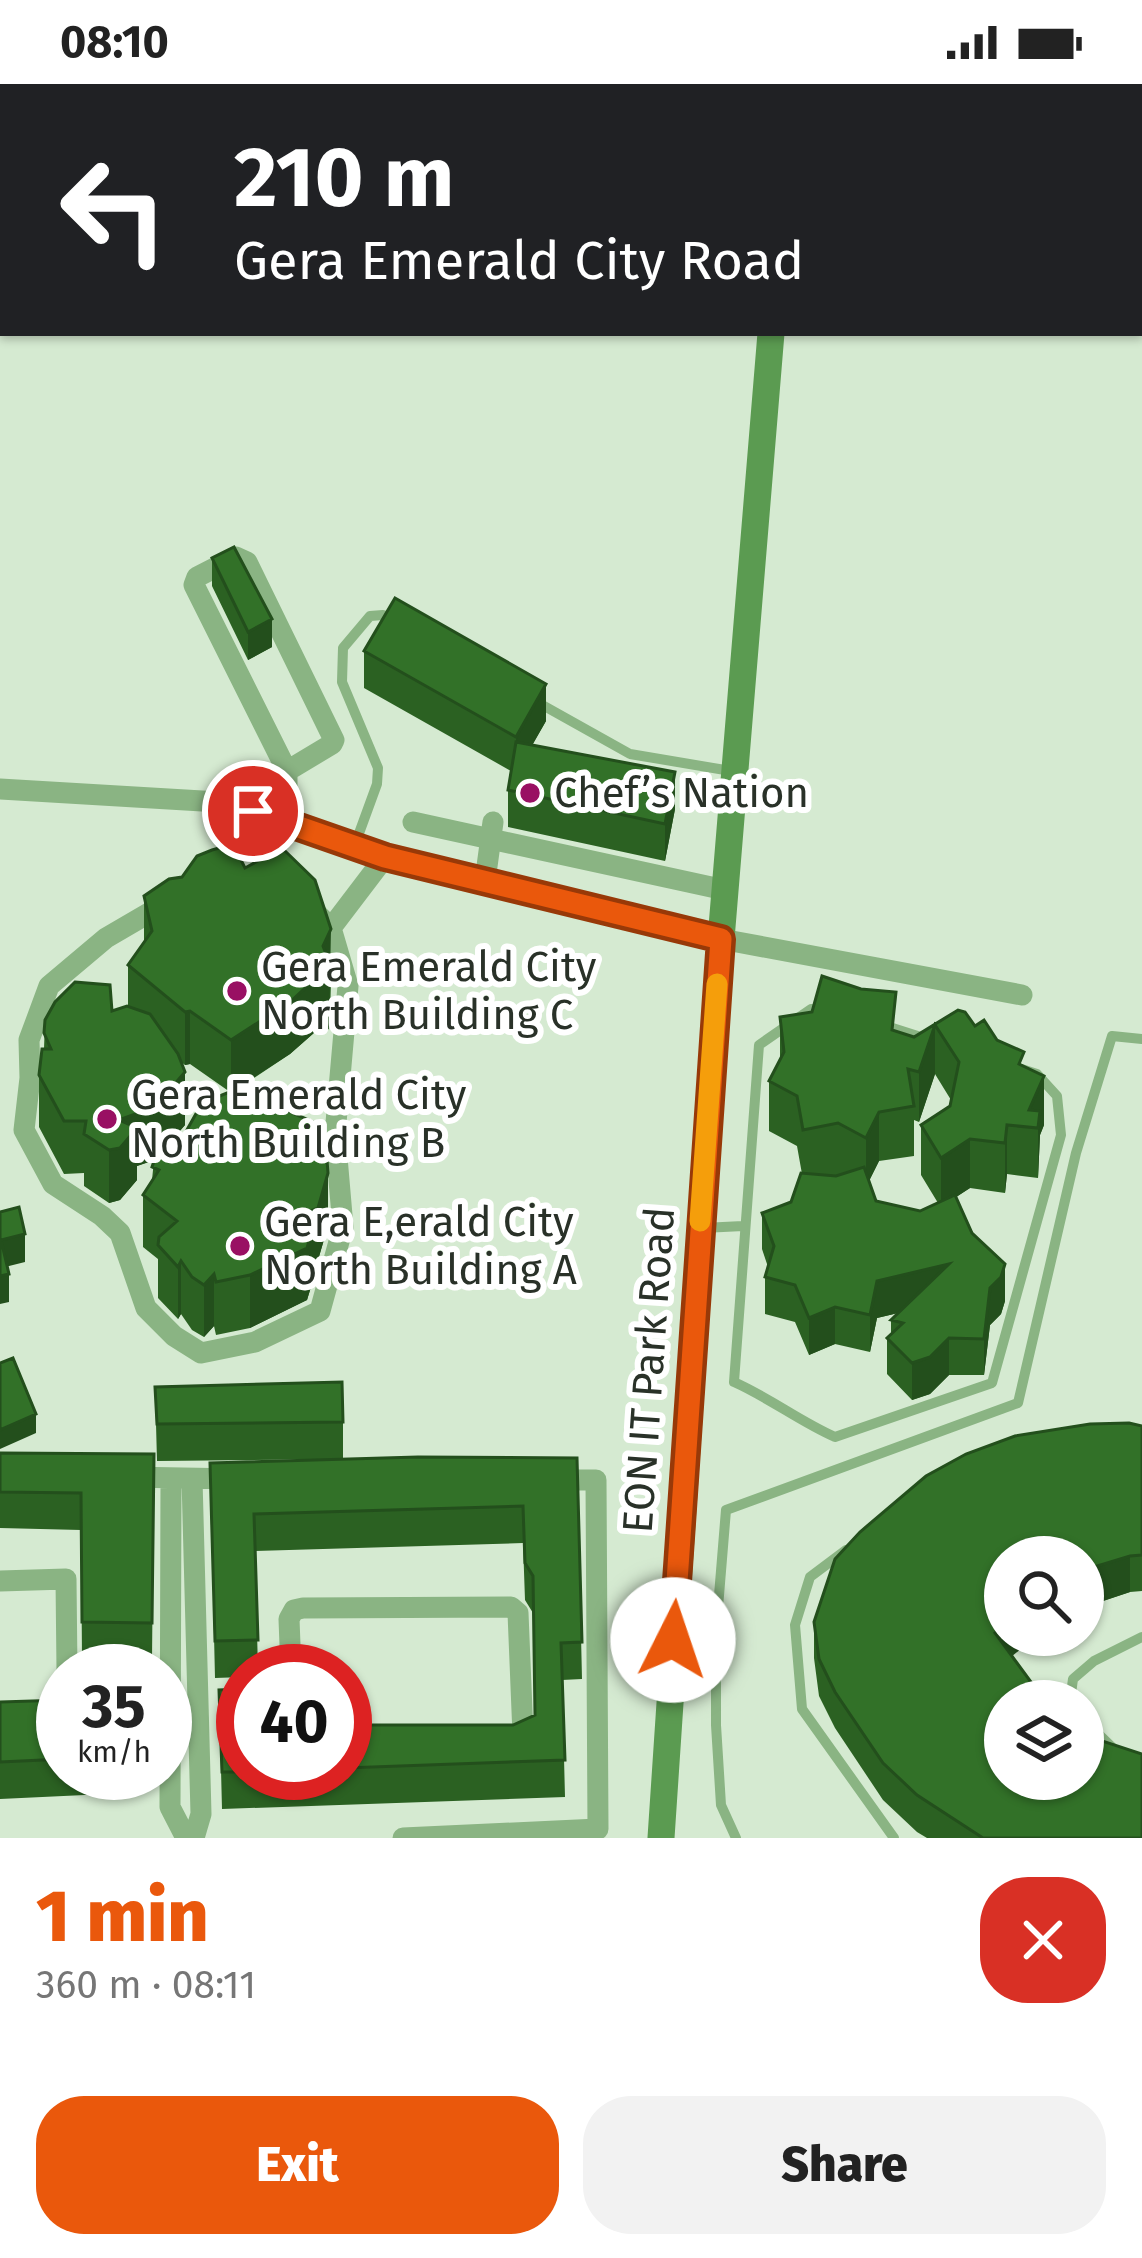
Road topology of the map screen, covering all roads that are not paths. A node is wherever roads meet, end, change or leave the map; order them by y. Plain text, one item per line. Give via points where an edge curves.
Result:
1 (771, 336) edge
2 (403, 626) edge
3 (517, 690) edge
4 (286, 771) junction
5 (735, 771) junction
6 (0, 789) edge
7 (287, 820) junction
8 (413, 822) dead end
9 (492, 831) junction
10 (354, 847) junction
11 (385, 857) junction
12 (485, 881) junction
13 (288, 885) edge
14 (725, 890) junction
15 (183, 896) edge
16 (331, 928) junction
17 (721, 939) junction
18 (1022, 995) dead end
19 (1142, 1039) edge
20 (743, 1226) junction
21 (700, 1228) junction
22 (107, 1477) edge
23 (182, 1478) junction
24 (264, 1479) edge
25 (525, 1480) edge
26 (854, 1544) edge
27 (0, 1581) edge
28 (1142, 1637) edge
29 (67, 1644) edge
30 (169, 1644) edge
31 (290, 1644) edge
32 (1073, 1680) edge
33 (210, 1712) junction
34 (192, 1713) edge
35 (1104, 1739) edge
36 (489, 1747) edge
37 (1123, 1756) edge
38 (170, 1800) edge
39 (662, 1806) junction
40 (190, 1838) edge
41 (403, 1838) edge
42 (661, 1838) edge
43 (676, 1838) edge
44 (736, 1838) edge
45 (895, 1838) edge

1 - 5 street, EON IT Park Road
2 - 10 lane via 370,616 343,648 343,682 378,767
3 - 5 lane via 630,754
4 - 4 street via 194,585 236,557 247,562 334,740
4 - 7 street
5 - 14 street, EON IT Park Road
6 - 7 street via 219,802
7 - 10 street
8 - 9 street
9 - 12 street
9 - 14 street
10 - 11 street
11 - 12 street
11 - 16 street
12 - 17 street
13 - 16 street
14 - 17 street, EON IT Park Road
15 - 16 street via 106,938 49,986 29,1040 24,1130 52,1184 120,1233 146,1308 201,1353 255,1342 320,1311 333,1270 343,1227 335,1134 348,986
17 - 18 street
17 - 21 street, EON IT Park Road
19 - 44 lane via 1112,1036 1018,1403 726,1510 716,1725 721,1805
20 - 20 lane via 734,1382 835,1437 992,1383 1061,1135 1057,1096 1037,1074 811,1009 759,1046
20 - 21 lane
21 - 39 street, EON IT Park Road
22 - 23 street
23 - 24 street
23 - 30 street
23 - 33 street
25 - 41 street via 596,1480 598,1829
26 - 45 lane via 809,1577 795,1625 802,1709
27 - 29 street via 66,1579
28 - 32 lane
31 - 36 street via 289,1619 303,1608 511,1607 518,1613 523,1735 513,1747
33 - 34 street
33 - 40 street via 201,1814
35 - 37 lane
38 - 40 street
39 - 42 street, EON IT Park Road
39 - 43 street

